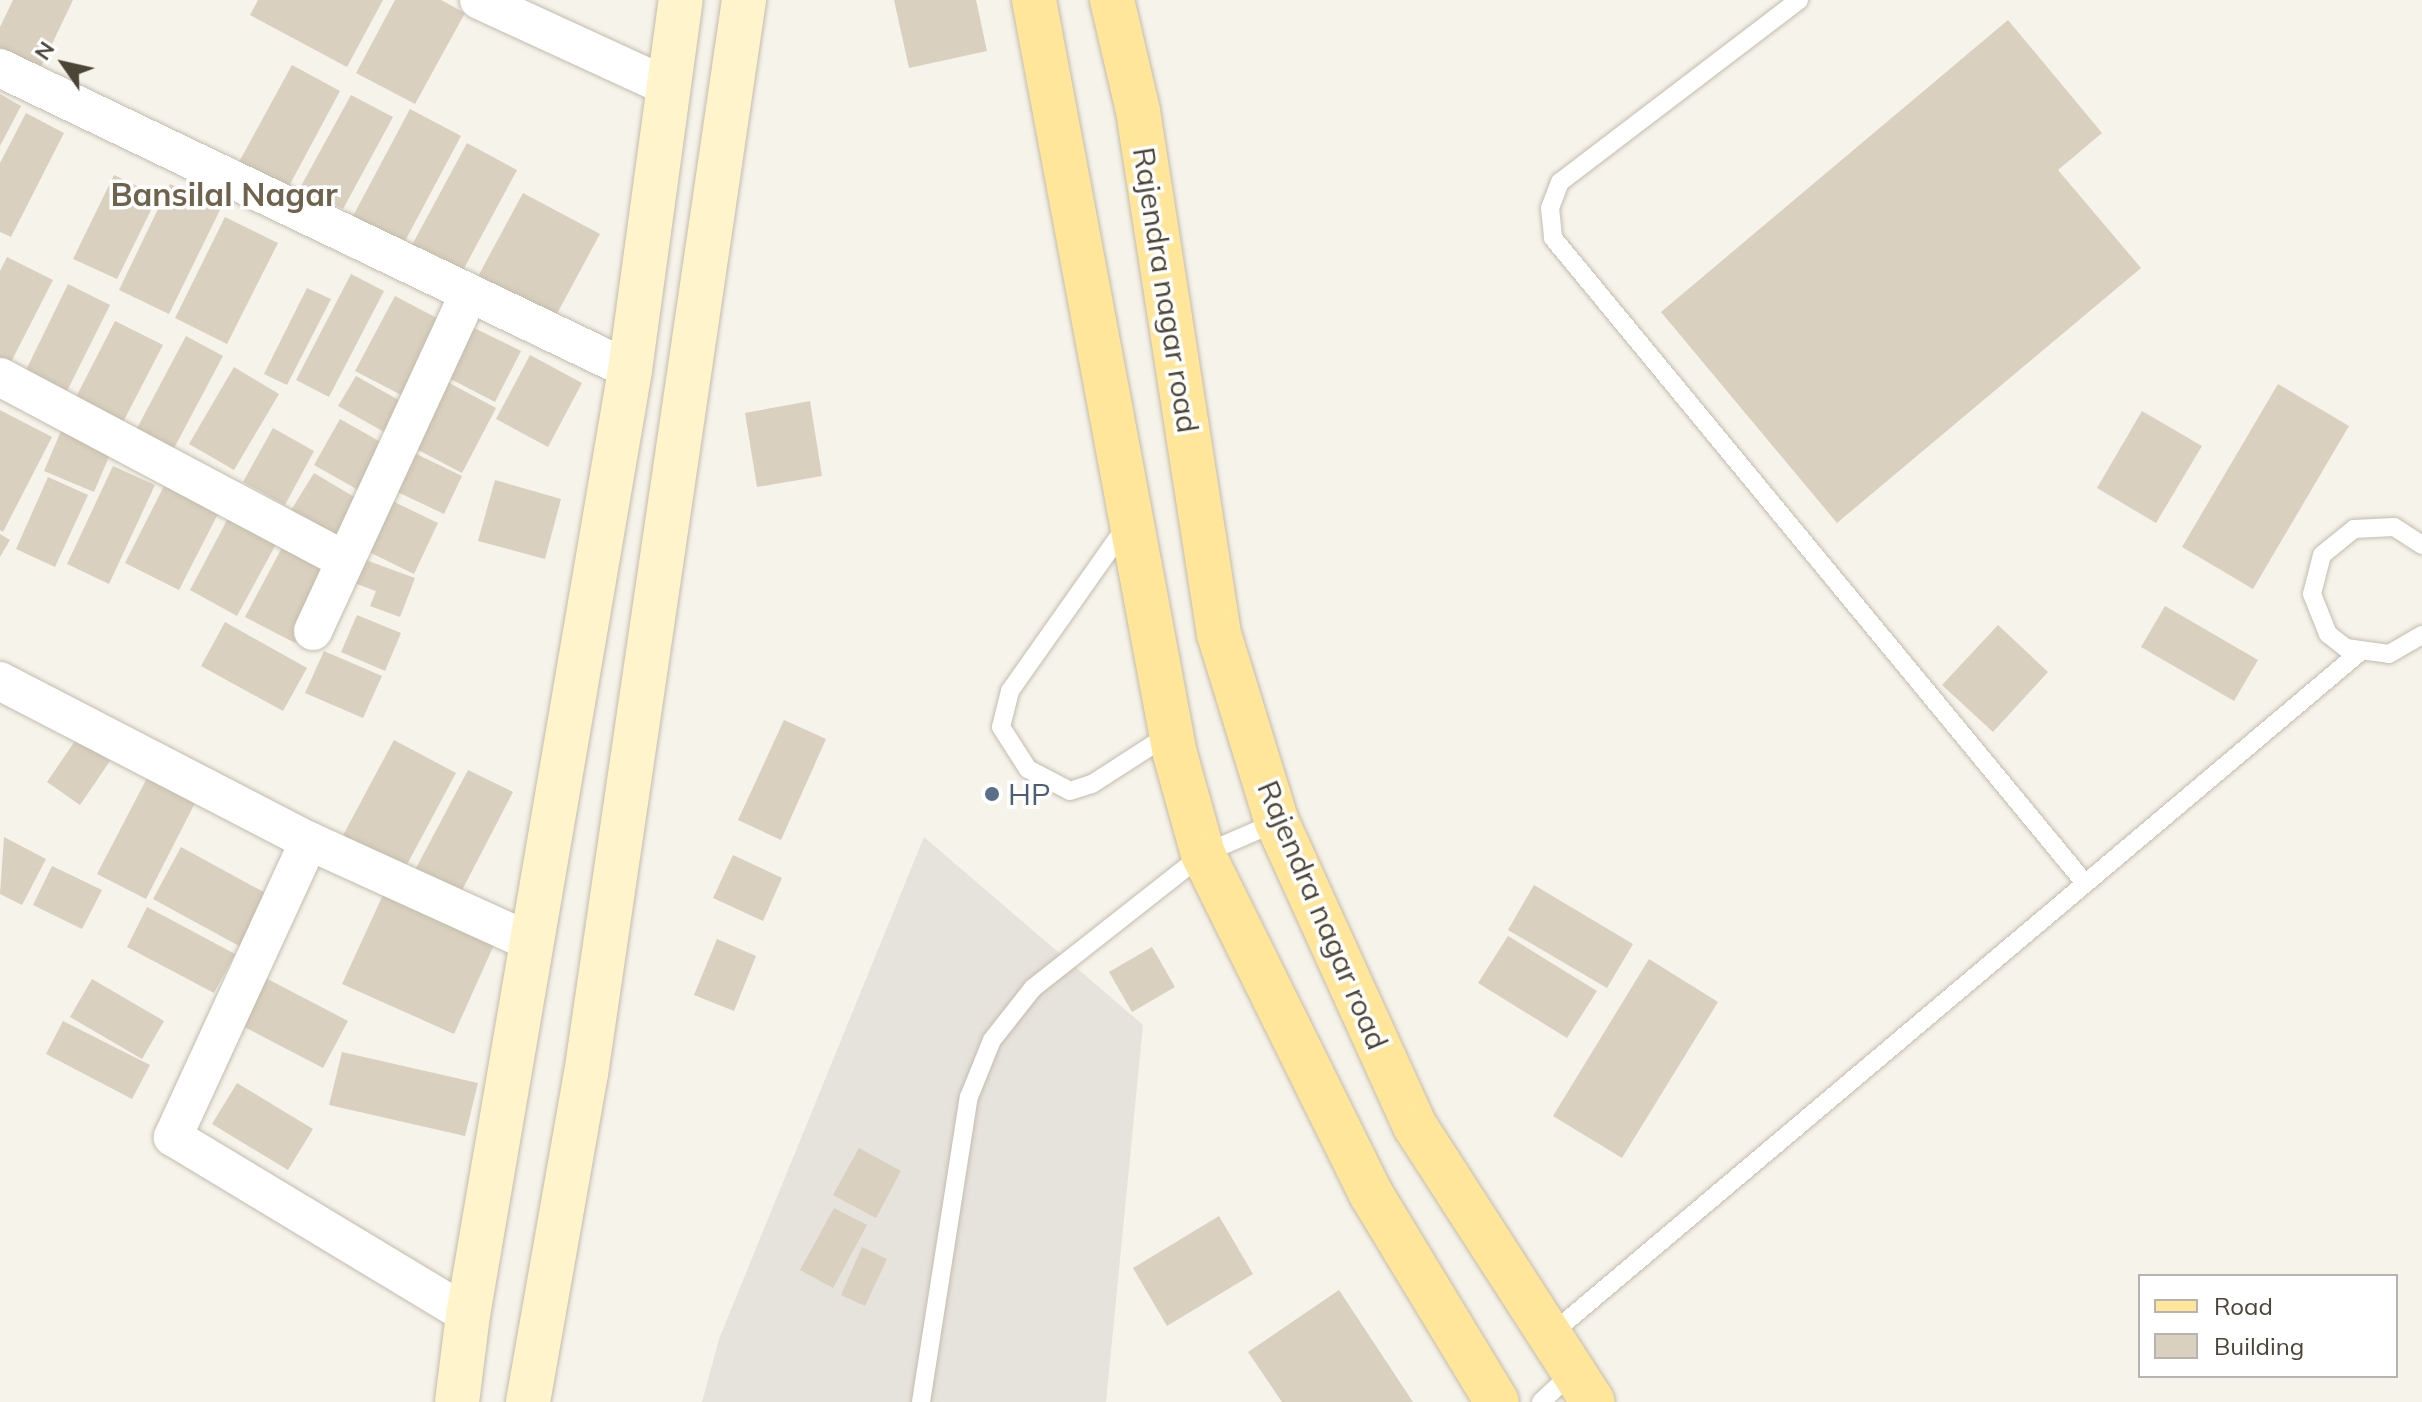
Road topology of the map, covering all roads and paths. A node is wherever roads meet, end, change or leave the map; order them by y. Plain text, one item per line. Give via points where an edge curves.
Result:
1 (479, 0) edge
2 (681, 0) edge
3 (744, 0) edge
4 (1034, 0) edge
5 (1112, 0) edge
6 (1799, 0) edge
7 (0, 68) edge
8 (668, 87) junction
9 (468, 295) junction
10 (630, 370) junction
11 (0, 377) edge
12 (1132, 518) junction
13 (2422, 545) edge
14 (343, 559) junction
15 (313, 631) dead end
16 (2422, 635) edge
17 (2360, 652) junction
18 (0, 681) edge
19 (1171, 733) junction
20 (1277, 822) junction
21 (309, 841) junction
22 (1203, 854) junction
23 (2084, 882) junction
24 (531, 942) junction
25 (468, 1315) junction
26 (1550, 1335) junction
27 (1584, 1387) edge
28 (457, 1402) edge
29 (528, 1402) edge
30 (921, 1402) edge
31 (1497, 1402) edge
32 (1541, 1402) edge

1 - 8 street
2 - 8 street
3 - 29 street via 586,1074
4 - 12 main road
5 - 20 main road, Rajendra nagar road via 1138,111 1219,634
6 - 23 lane via 1560,182 1550,208 1553,238
7 - 9 street
8 - 10 street
9 - 10 street
9 - 14 street
10 - 24 street
11 - 14 street
12 - 19 main road
12 - 19 lane via 1010,691 1001,727 1028,769 1070,791 1092,784
13 - 17 lane via 2394,527 2373,525 2354,529 2322,555 2312,594 2317,616 2328,634
14 - 15 street
16 - 17 lane via 2389,654
17 - 23 lane
18 - 21 street
19 - 22 main road
20 - 22 lane
20 - 26 main road, Rajendra nagar road via 1415,1126
21 - 24 street
21 - 25 street via 173,1137
22 - 30 lane via 1033,988 992,1040 969,1097
22 - 31 main road via 1371,1194
23 - 26 lane
24 - 25 street
25 - 28 street
26 - 27 main road, Rajendra nagar road
27 - 32 lane

